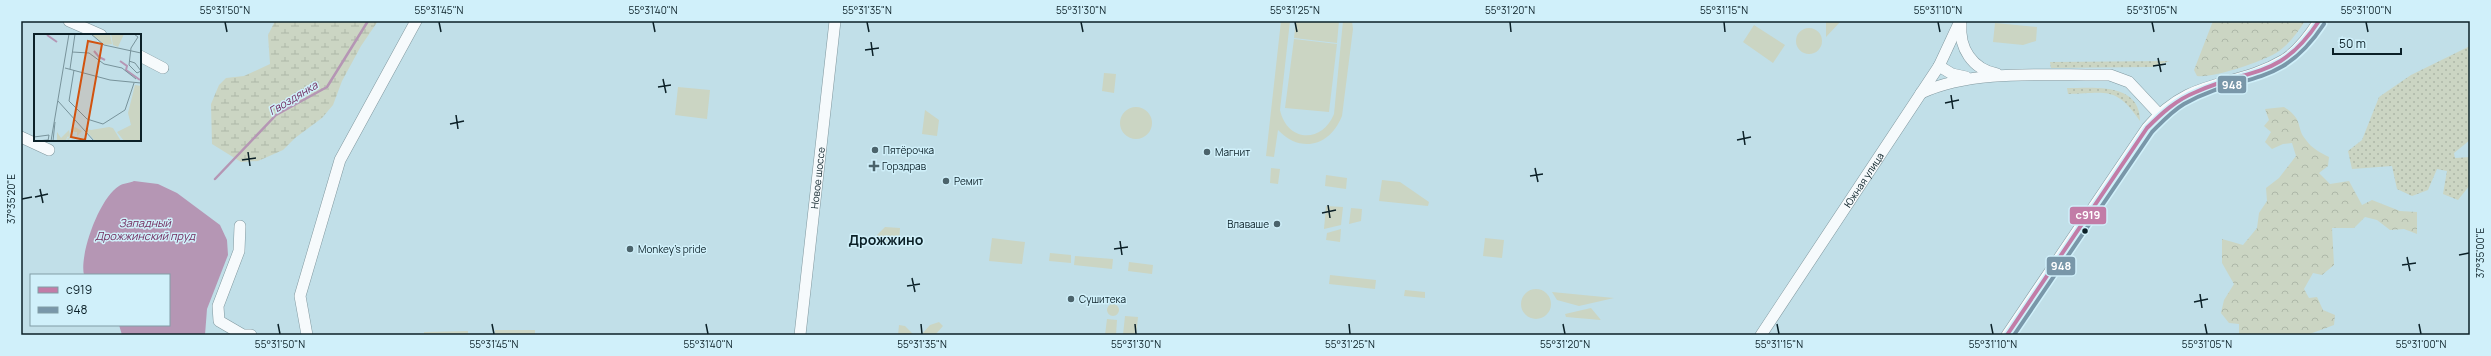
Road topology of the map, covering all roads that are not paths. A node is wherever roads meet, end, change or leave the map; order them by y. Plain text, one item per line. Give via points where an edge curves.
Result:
1 (69, 21) edge
2 (416, 21) edge
3 (835, 21) edge
4 (1961, 21) edge
5 (2319, 21) edge
6 (99, 34) edge
7 (141, 57) edge
8 (1939, 66) junction
9 (163, 68) dead end
10 (2011, 76) junction
11 (1974, 78) junction
12 (1920, 93) junction
13 (2159, 114) junction
14 (21, 137) edge
15 (48, 150) dead end
16 (240, 226) dead end
17 (251, 335) edge
18 (306, 335) edge
19 (800, 335) edge
20 (1761, 335) edge
21 (2007, 335) edge

1 - 6 street
2 - 18 street via 340,160 300,296
3 - 19 street, Новое шоссе
4 - 8 street, Южная улица
4 - 10 street via 1963,48 1969,57 1982,69
5 - 13 street via 2285,59 2271,66 2198,89 2176,100
7 - 9 street
8 - 11 street via 1952,74
8 - 12 street, Южная улица
10 - 11 street
10 - 13 street via 2110,75 2129,82
11 - 12 street via 1937,86
12 - 20 street, Южная улица
13 - 21 street
14 - 15 street
16 - 17 street via 239,252 218,306 219,321 243,335

